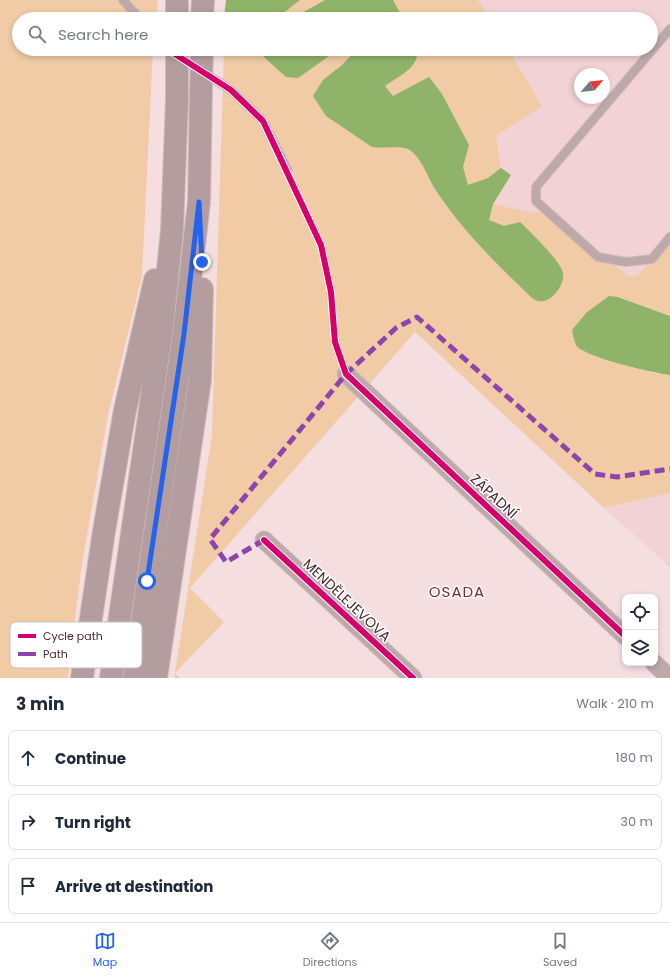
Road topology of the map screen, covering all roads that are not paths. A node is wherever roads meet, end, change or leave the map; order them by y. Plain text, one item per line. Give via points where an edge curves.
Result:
1 (123, 0) edge
2 (178, 0) edge
3 (202, 0) edge
4 (134, 12) edge
5 (177, 12) edge
6 (202, 12) edge
7 (670, 29) edge
8 (658, 43) edge
9 (177, 56) edge
10 (178, 56) edge
11 (202, 56) edge
12 (647, 56) edge
13 (288, 171) dead end
14 (199, 202) junction
15 (172, 230) junction
16 (670, 237) edge
17 (346, 374) dead end
18 (264, 540) dead end
19 (90, 622) edge
20 (118, 622) edge
21 (142, 622) edge
22 (622, 633) edge
23 (657, 666) edge
24 (83, 668) edge
25 (112, 668) edge
26 (135, 668) edge
27 (82, 678) edge
28 (111, 678) edge
29 (134, 678) edge
30 (156, 678) edge
31 (413, 678) edge
32 (670, 678) edge

1 - 4 lane
2 - 5 main road
3 - 6 main road
7 - 8 lane
9 - 15 main road, bridge
10 - 13 lane via 231,90 263,121
11 - 14 main road, bridge
12 - 16 lane via 536,187 536,201 598,257 626,262 652,259
14 - 21 main road via 184,334
14 - 30 main road via 202,262 200,380
15 - 19 main road via 156,277 125,410
15 - 20 main road via 162,327
17 - 22 street, ZÁPADNÍ
18 - 31 street, MENDĚLEJEVOVA
23 - 32 street
24 - 27 main road
25 - 28 main road
26 - 29 main road

